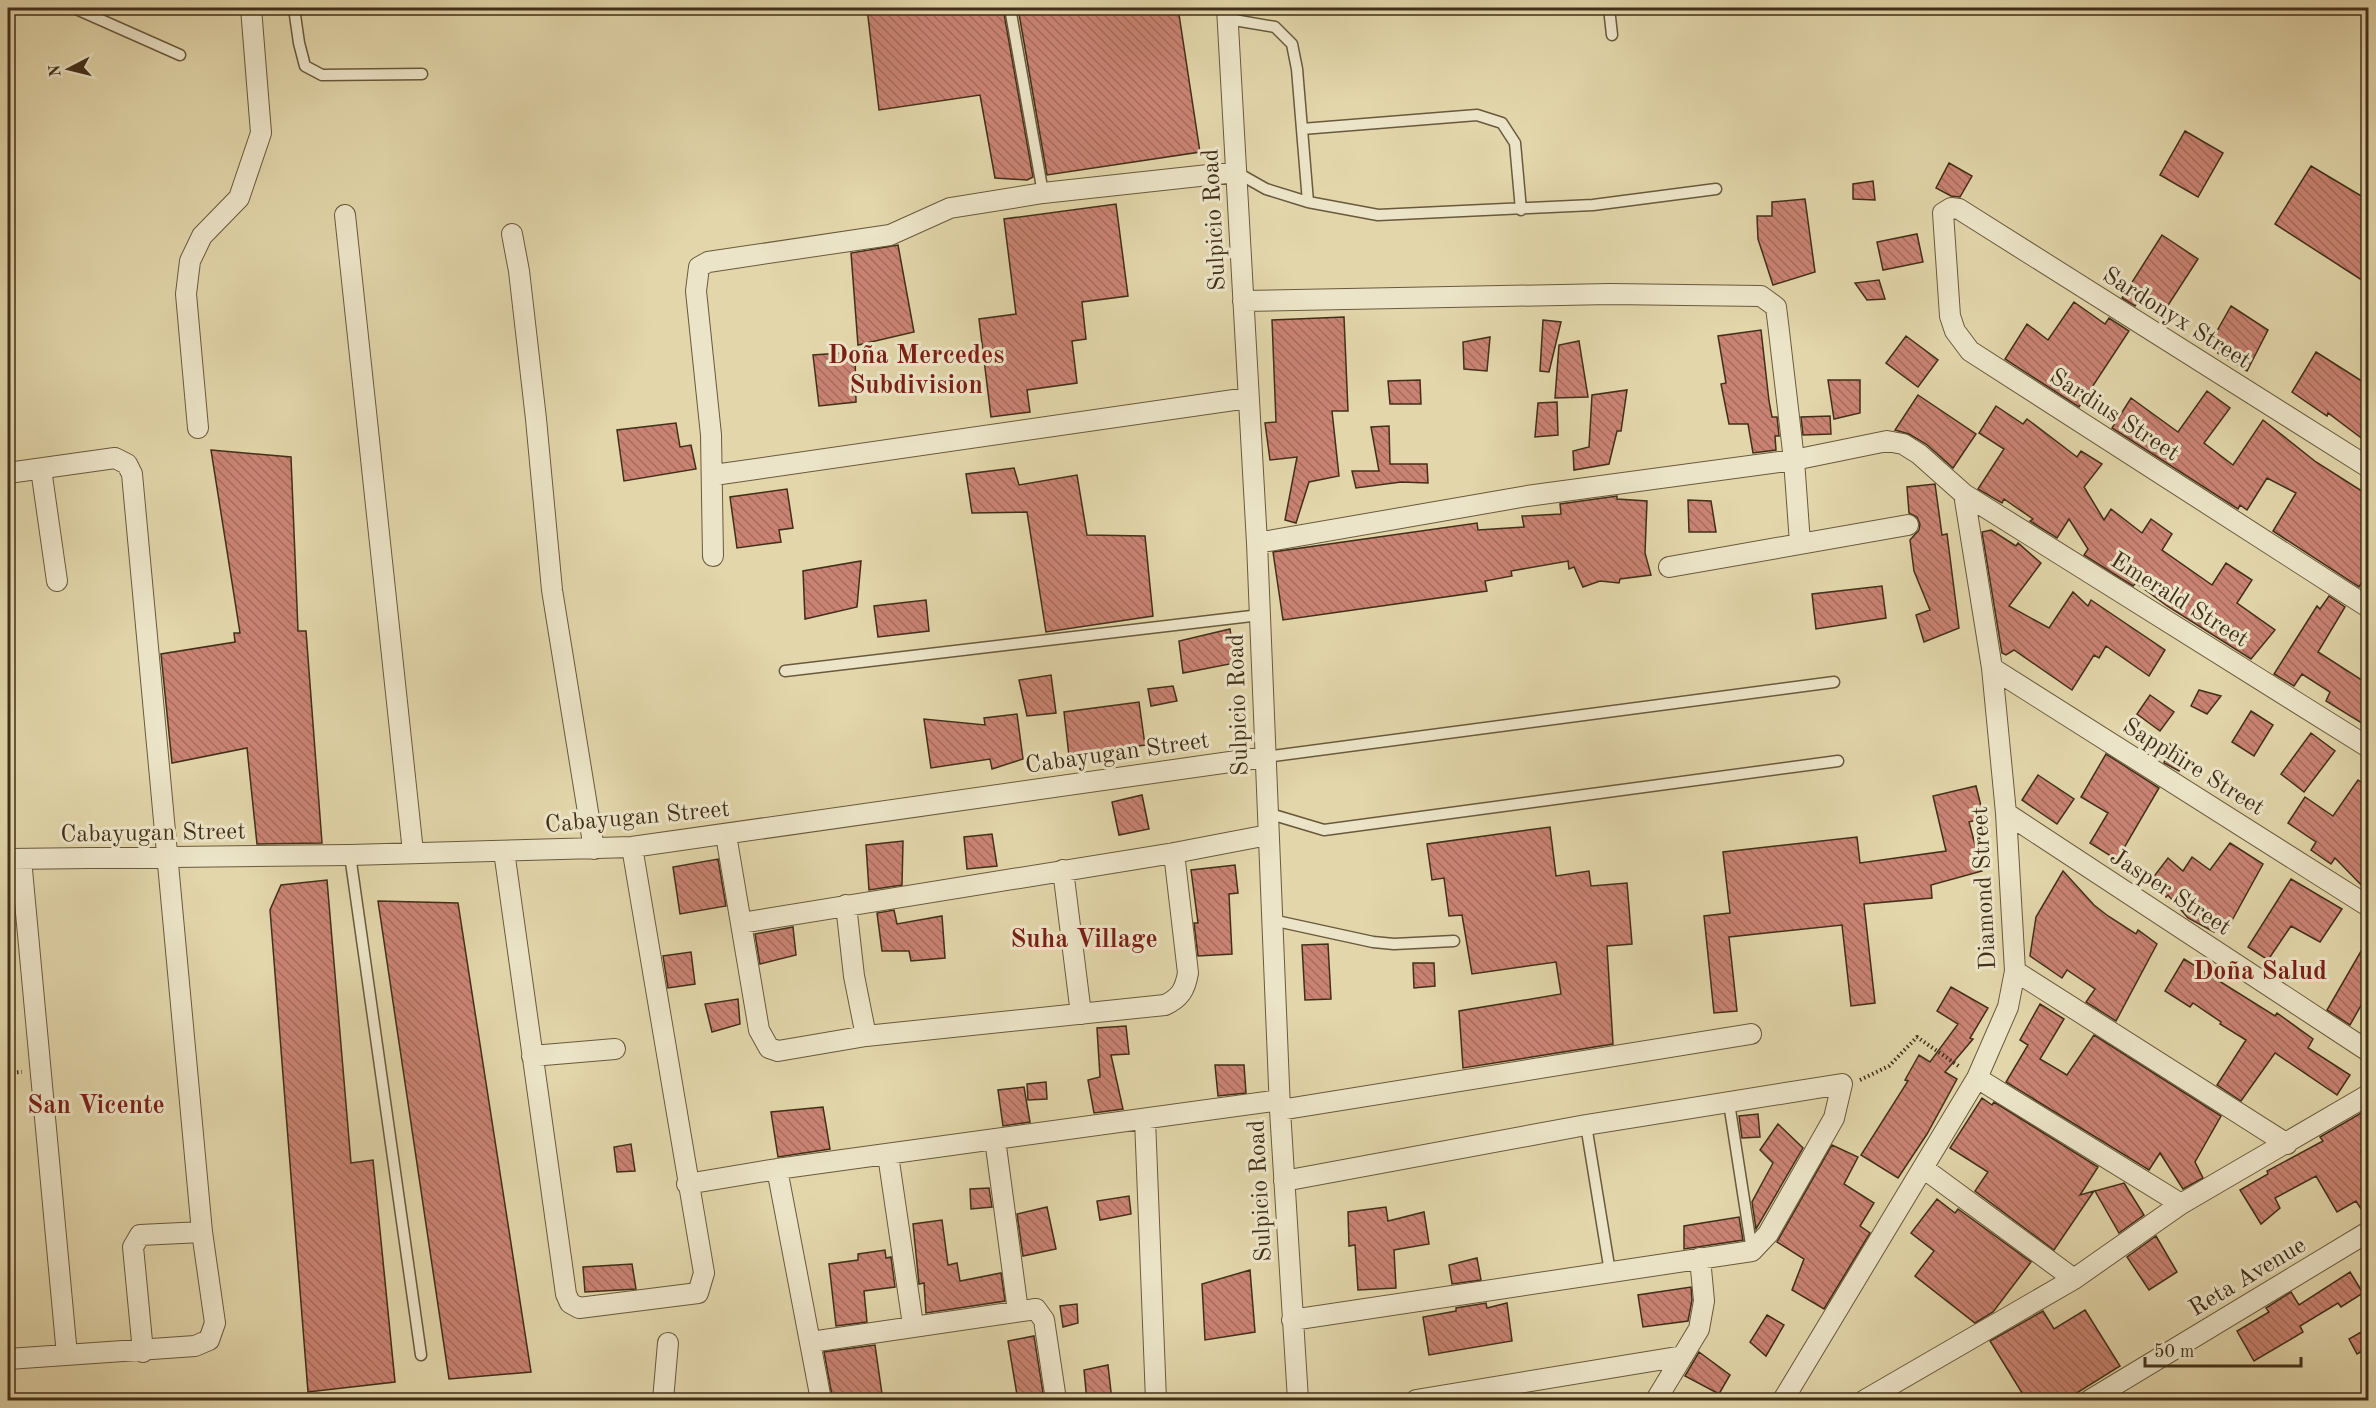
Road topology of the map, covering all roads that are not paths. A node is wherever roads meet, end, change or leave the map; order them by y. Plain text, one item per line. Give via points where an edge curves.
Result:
1 (74, 8) edge
2 (251, 8) edge
3 (294, 8) edge
4 (1010, 8) edge
5 (1609, 8) edge
6 (1227, 13) edge
7 (1612, 35) dead end
8 (180, 55) dead end
9 (422, 74) dead end
10 (1302, 129) junction
11 (1236, 172) junction
12 (1716, 189) dead end
13 (1043, 193) junction
14 (1308, 202) junction
15 (1959, 209) joint
16 (1521, 210) junction
17 (345, 215) dead end
18 (512, 234) dead end
19 (1243, 301) junction
20 (1248, 399) junction
21 (198, 428) dead end
22 (1794, 460) junction
23 (2368, 467) edge
24 (41, 469) junction
25 (8, 473) edge
26 (714, 475) junction
27 (1964, 494) junction
28 (1908, 525) dead end
29 (1257, 543) junction
30 (1800, 543) junction
31 (713, 556) dead end
32 (1669, 567) dead end
33 (57, 580) dead end
34 (2368, 607) edge
35 (1260, 615) junction
36 (1992, 668) junction
37 (785, 671) dead end
38 (1834, 682) dead end
39 (2368, 747) edge
40 (1265, 757) junction
41 (1838, 761) dead end
42 (1267, 813) junction
43 (2006, 813) junction
44 (726, 834) junction
45 (1268, 835) junction
46 (632, 847) junction
47 (594, 849) junction
48 (504, 850) junction
49 (413, 852) junction
50 (1174, 853) junction
51 (350, 855) junction
52 (168, 858) junction
53 (14, 859) edge
54 (1064, 870) junction
55 (846, 905) junction
56 (2368, 906) edge
57 (1272, 920) junction
58 (741, 923) junction
59 (1454, 941) dead end
60 (2015, 971) junction
61 (1081, 1014) junction
62 (1751, 1034) dead end
63 (866, 1036) junction
64 (615, 1049) dead end
65 (2368, 1051) edge
66 (532, 1056) junction
67 (1977, 1078) junction
68 (2368, 1095) edge
69 (1729, 1103) junction
70 (1280, 1105) junction
71 (1145, 1119) junction
72 (1586, 1125) junction
73 (995, 1138) junction
74 (2287, 1144) junction
75 (888, 1155) junction
76 (1923, 1168) junction
77 (777, 1169) junction
78 (1284, 1181) junction
79 (687, 1184) junction
80 (2181, 1204) junction
81 (202, 1232) junction
82 (2368, 1232) edge
83 (1752, 1251) junction
84 (1700, 1258) junction
85 (1610, 1272) junction
86 (2073, 1279) junction
87 (1018, 1311) junction
88 (1292, 1320) junction
89 (913, 1325) junction
90 (812, 1342) junction
91 (668, 1343) dead end
92 (143, 1352) junction
93 (67, 1354) junction
94 (421, 1355) dead end
95 (1683, 1356) junction
96 (8, 1359) edge
97 (1519, 1392) edge
98 (1416, 1400) edge
99 (663, 1401) edge
100 (821, 1401) edge
101 (1056, 1401) edge
102 (1156, 1401) edge
103 (1298, 1401) edge
104 (1656, 1401) edge
105 (1783, 1401) edge
106 (1865, 1401) edge
107 (2090, 1401) edge

1 - 8 lane
2 - 21 street via 261,134 239,198 202,236 190,261 186,294
3 - 9 lane via 305,66 322,75
4 - 13 lane
5 - 7 lane
6 - 10 lane via 1275,27 1292,44
6 - 11 street, Sulpicio Road
10 - 14 lane
10 - 16 lane via 1477,115 1502,123 1515,143
11 - 13 street
11 - 14 lane via 1266,189
11 - 19 street, Sulpicio Road
12 - 16 lane
13 - 26 street via 950,208 890,236 708,262 699,267 696,291
14 - 16 lane via 1378,215
15 - 23 street, Sardonyx Street
15 - 34 street, Sardius Street via 1947,210 1942,219 1950,316 1961,342 1970,351
17 - 49 street
18 - 47 street via 534,399 552,590
19 - 20 street, Sulpicio Road
19 - 22 street via 1610,294 1761,296 1776,307
20 - 26 street
20 - 29 street, Sulpicio Road
22 - 27 street, Emerald Street via 1873,442 1903,444
22 - 29 street, Emerald Street via 1527,496
22 - 30 street
24 - 25 street
24 - 33 street
24 - 52 street via 115,458 127,464 132,474
26 - 31 street
27 - 36 street, Diamond Street
27 - 39 street, Emerald Street
28 - 30 street
29 - 35 street, Sulpicio Road
30 - 32 street
35 - 37 lane
35 - 40 street, Sulpicio Road
36 - 43 street, Diamond Street
36 - 56 street, Sapphire Street
38 - 40 lane
40 - 42 street, Sulpicio Road
40 - 44 street, Cabayugan Street
41 - 42 lane via 1324,830
42 - 45 street, Sulpicio Road
43 - 60 street, Diamond Street
43 - 65 street, Jasper Street
44 - 46 street, Cabayugan Street
44 - 58 street
45 - 50 street
45 - 57 street, Sulpicio Road
46 - 47 street, Cabayugan Street
46 - 79 street
47 - 48 street, Cabayugan Street
48 - 49 street, Cabayugan Street
48 - 66 street
49 - 51 street, Cabayugan Street
50 - 54 street
50 - 61 street via 1188,973 1182,994 1165,1005
51 - 52 street, Cabayugan Street
51 - 94 lane
52 - 53 street, Cabayugan Street
52 - 81 street
53 - 93 street
54 - 55 street
54 - 61 street
55 - 58 street
55 - 63 street
57 - 59 lane via 1383,943
57 - 70 street, Sulpicio Road
58 - 63 street via 759,1030 769,1048 778,1051
60 - 67 street, Diamond Street via 2008,1007
60 - 74 street
61 - 63 street
62 - 70 street
64 - 66 street
66 - 79 street via 570,1303 579,1308 698,1293 704,1273
67 - 76 street, Diamond Street
67 - 80 street
68 - 74 street
69 - 72 street
69 - 83 lane
69 - 83 street via 1842,1084 1834,1118 1768,1234
70 - 71 street
70 - 78 street, Sulpicio Road
71 - 73 street
71 - 102 street
72 - 78 street
72 - 85 lane
73 - 75 street
73 - 87 street
74 - 80 street
75 - 77 street
75 - 89 street
76 - 86 street
76 - 105 street, Diamond Street
77 - 79 street
77 - 90 street
78 - 88 street, Sulpicio Road
80 - 86 street
81 - 92 street via 214,1323 209,1340 195,1347
81 - 92 street via 140,1235 135,1240
82 - 107 street, Reta Avenue
83 - 84 street
84 - 85 street
84 - 95 street via 1703,1317
85 - 88 street
86 - 106 street
87 - 89 street
87 - 101 street via 1036,1309 1041,1314
88 - 103 street, Sulpicio Road
89 - 90 street
90 - 100 street
91 - 99 street
92 - 93 street
93 - 96 street
95 - 97 street
95 - 104 street
97 - 98 street

